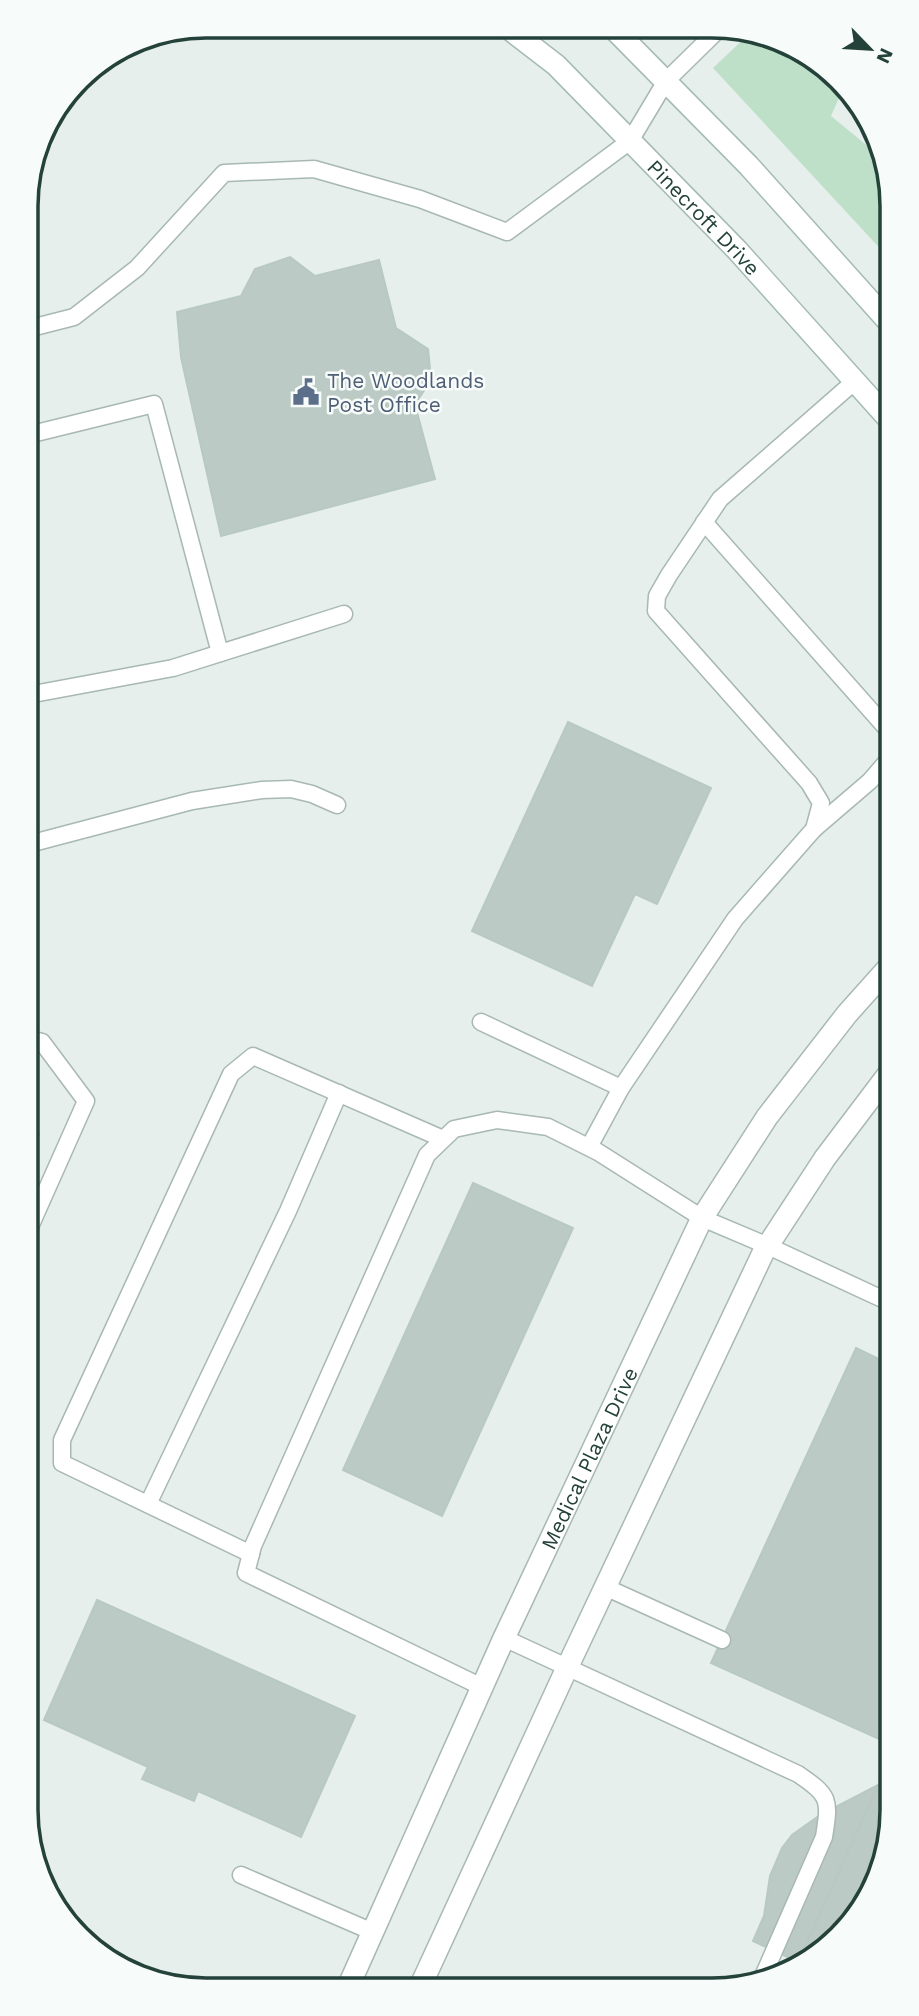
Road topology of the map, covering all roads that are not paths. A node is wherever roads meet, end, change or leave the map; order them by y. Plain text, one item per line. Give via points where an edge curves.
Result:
1 (521, 38) edge
2 (623, 38) edge
3 (710, 38) edge
4 (666, 81) junction
5 (630, 141) junction
6 (880, 312) edge
7 (39, 327) edge
8 (855, 381) junction
9 (880, 410) edge
10 (39, 432) edge
11 (705, 522) junction
12 (344, 614) dead end
13 (220, 653) junction
14 (39, 690) edge
15 (880, 721) edge
16 (880, 769) edge
17 (337, 805) dead end
18 (814, 829) junction
19 (39, 841) edge
20 (880, 977) edge
21 (481, 1022) dead end
22 (38, 1041) edge
23 (880, 1085) edge
24 (621, 1088) junction
25 (339, 1093) junction
26 (443, 1139) junction
27 (589, 1147) junction
28 (38, 1208) edge
29 (702, 1218) junction
30 (768, 1246) junction
31 (880, 1298) edge
32 (148, 1504) junction
33 (251, 1553) junction
34 (605, 1587) junction
35 (504, 1638) junction
36 (722, 1640) dead end
37 (567, 1668) junction
38 (482, 1687) junction
39 (241, 1875) dead end
40 (373, 1932) junction
41 (766, 1969) edge
42 (353, 1978) edge
43 (424, 1978) edge

1 - 5 street, Pinecroft Drive via 556,65
2 - 4 street
3 - 4 lane
4 - 5 lane
4 - 6 street
5 - 7 lane via 507,232 420,199 314,169 224,173 136,268 74,317
5 - 8 street, Pinecroft Drive via 737,250
8 - 9 street, Pinecroft Drive
8 - 11 lane via 720,499
10 - 13 lane via 154,404
11 - 15 lane
11 - 18 lane via 663,585 656,611 809,783 821,803
12 - 13 lane
13 - 14 lane via 173,668
16 - 18 lane
17 - 19 lane via 291,789 262,790 192,801
18 - 24 lane via 735,919
20 - 29 street, Medical Plaza Drive via 767,1117
21 - 24 lane
22 - 28 lane via 86,1101
23 - 30 street via 825,1158
24 - 27 lane
25 - 26 lane
25 - 32 lane
25 - 32 lane via 253,1056 231,1074 62,1440 62,1463
26 - 27 lane via 454,1129 497,1120 548,1128
26 - 33 lane via 427,1155
27 - 29 lane
29 - 30 lane
29 - 35 street, Medical Plaza Drive
30 - 31 lane
30 - 34 street
32 - 33 lane
33 - 38 lane via 246,1573
34 - 36 lane
34 - 37 street
35 - 37 lane
35 - 38 street, Medical Plaza Drive
37 - 41 lane via 798,1774 822,1790 827,1811 824,1837
37 - 43 street
38 - 40 street, Medical Plaza Drive
39 - 40 lane
40 - 42 street, Medical Plaza Drive

